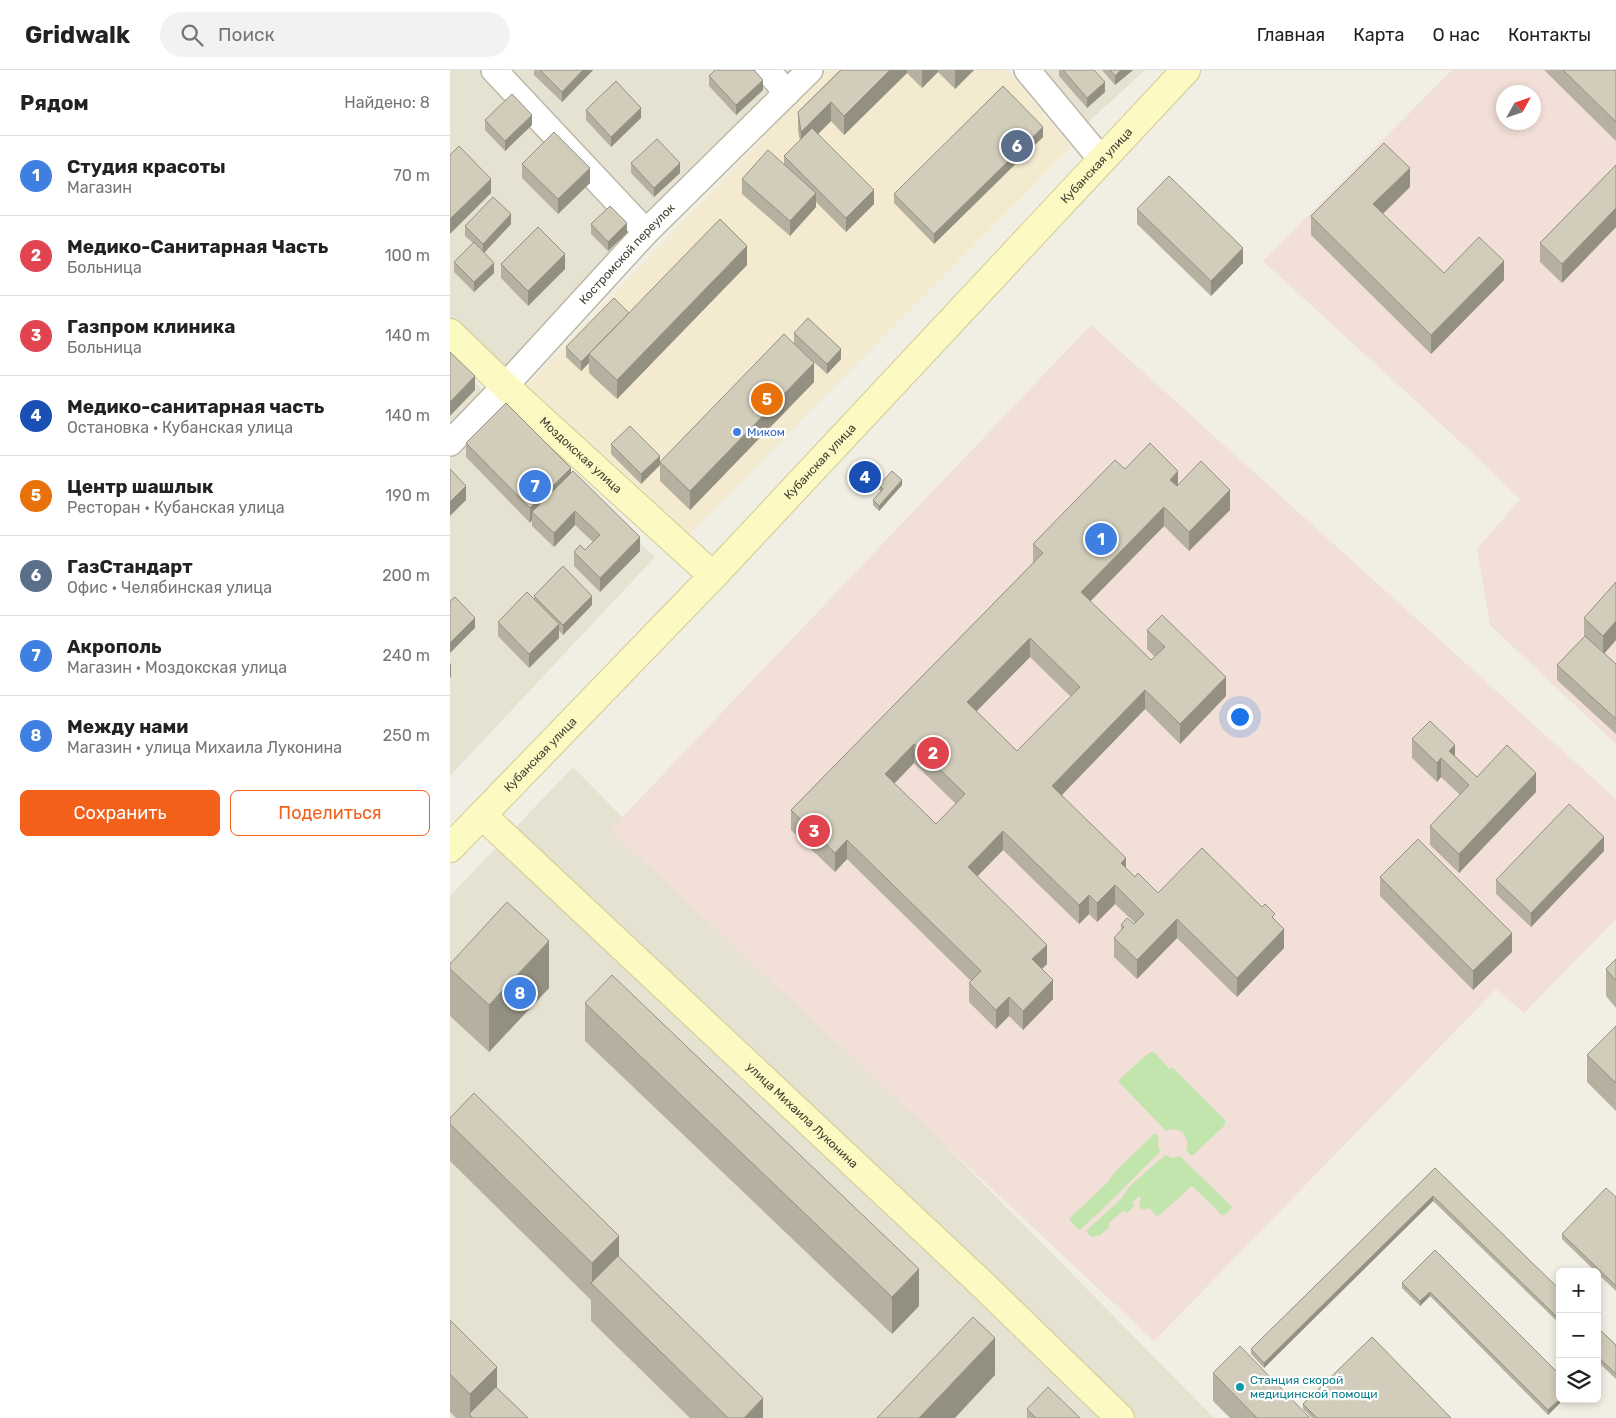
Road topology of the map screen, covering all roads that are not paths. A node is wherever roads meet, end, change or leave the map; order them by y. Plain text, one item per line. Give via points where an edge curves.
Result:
1 (494, 70) edge
2 (767, 70) edge
3 (810, 70) edge
4 (1027, 70) edge
5 (1186, 70) edge
6 (787, 93) junction
7 (1101, 159) junction
8 (646, 232) junction
9 (450, 333) edge
10 (505, 386) junction
11 (450, 443) edge
12 (713, 576) junction
13 (482, 815) junction
14 (450, 848) edge
15 (1120, 1418) edge

1 - 8 street
2 - 6 street
3 - 6 street, Костромской переулок
4 - 7 street
5 - 7 main road, Кубанская улица
6 - 8 street, Костромской переулок
7 - 12 main road, Кубанская улица
8 - 10 street, Костромской переулок
9 - 10 main road, Моздокская улица
10 - 11 street, Костромской переулок
10 - 12 main road, Моздокская улица
12 - 13 main road, Кубанская улица
13 - 14 main road, Кубанская улица
13 - 15 main road, улица Михаила Луконина via 928,1232

